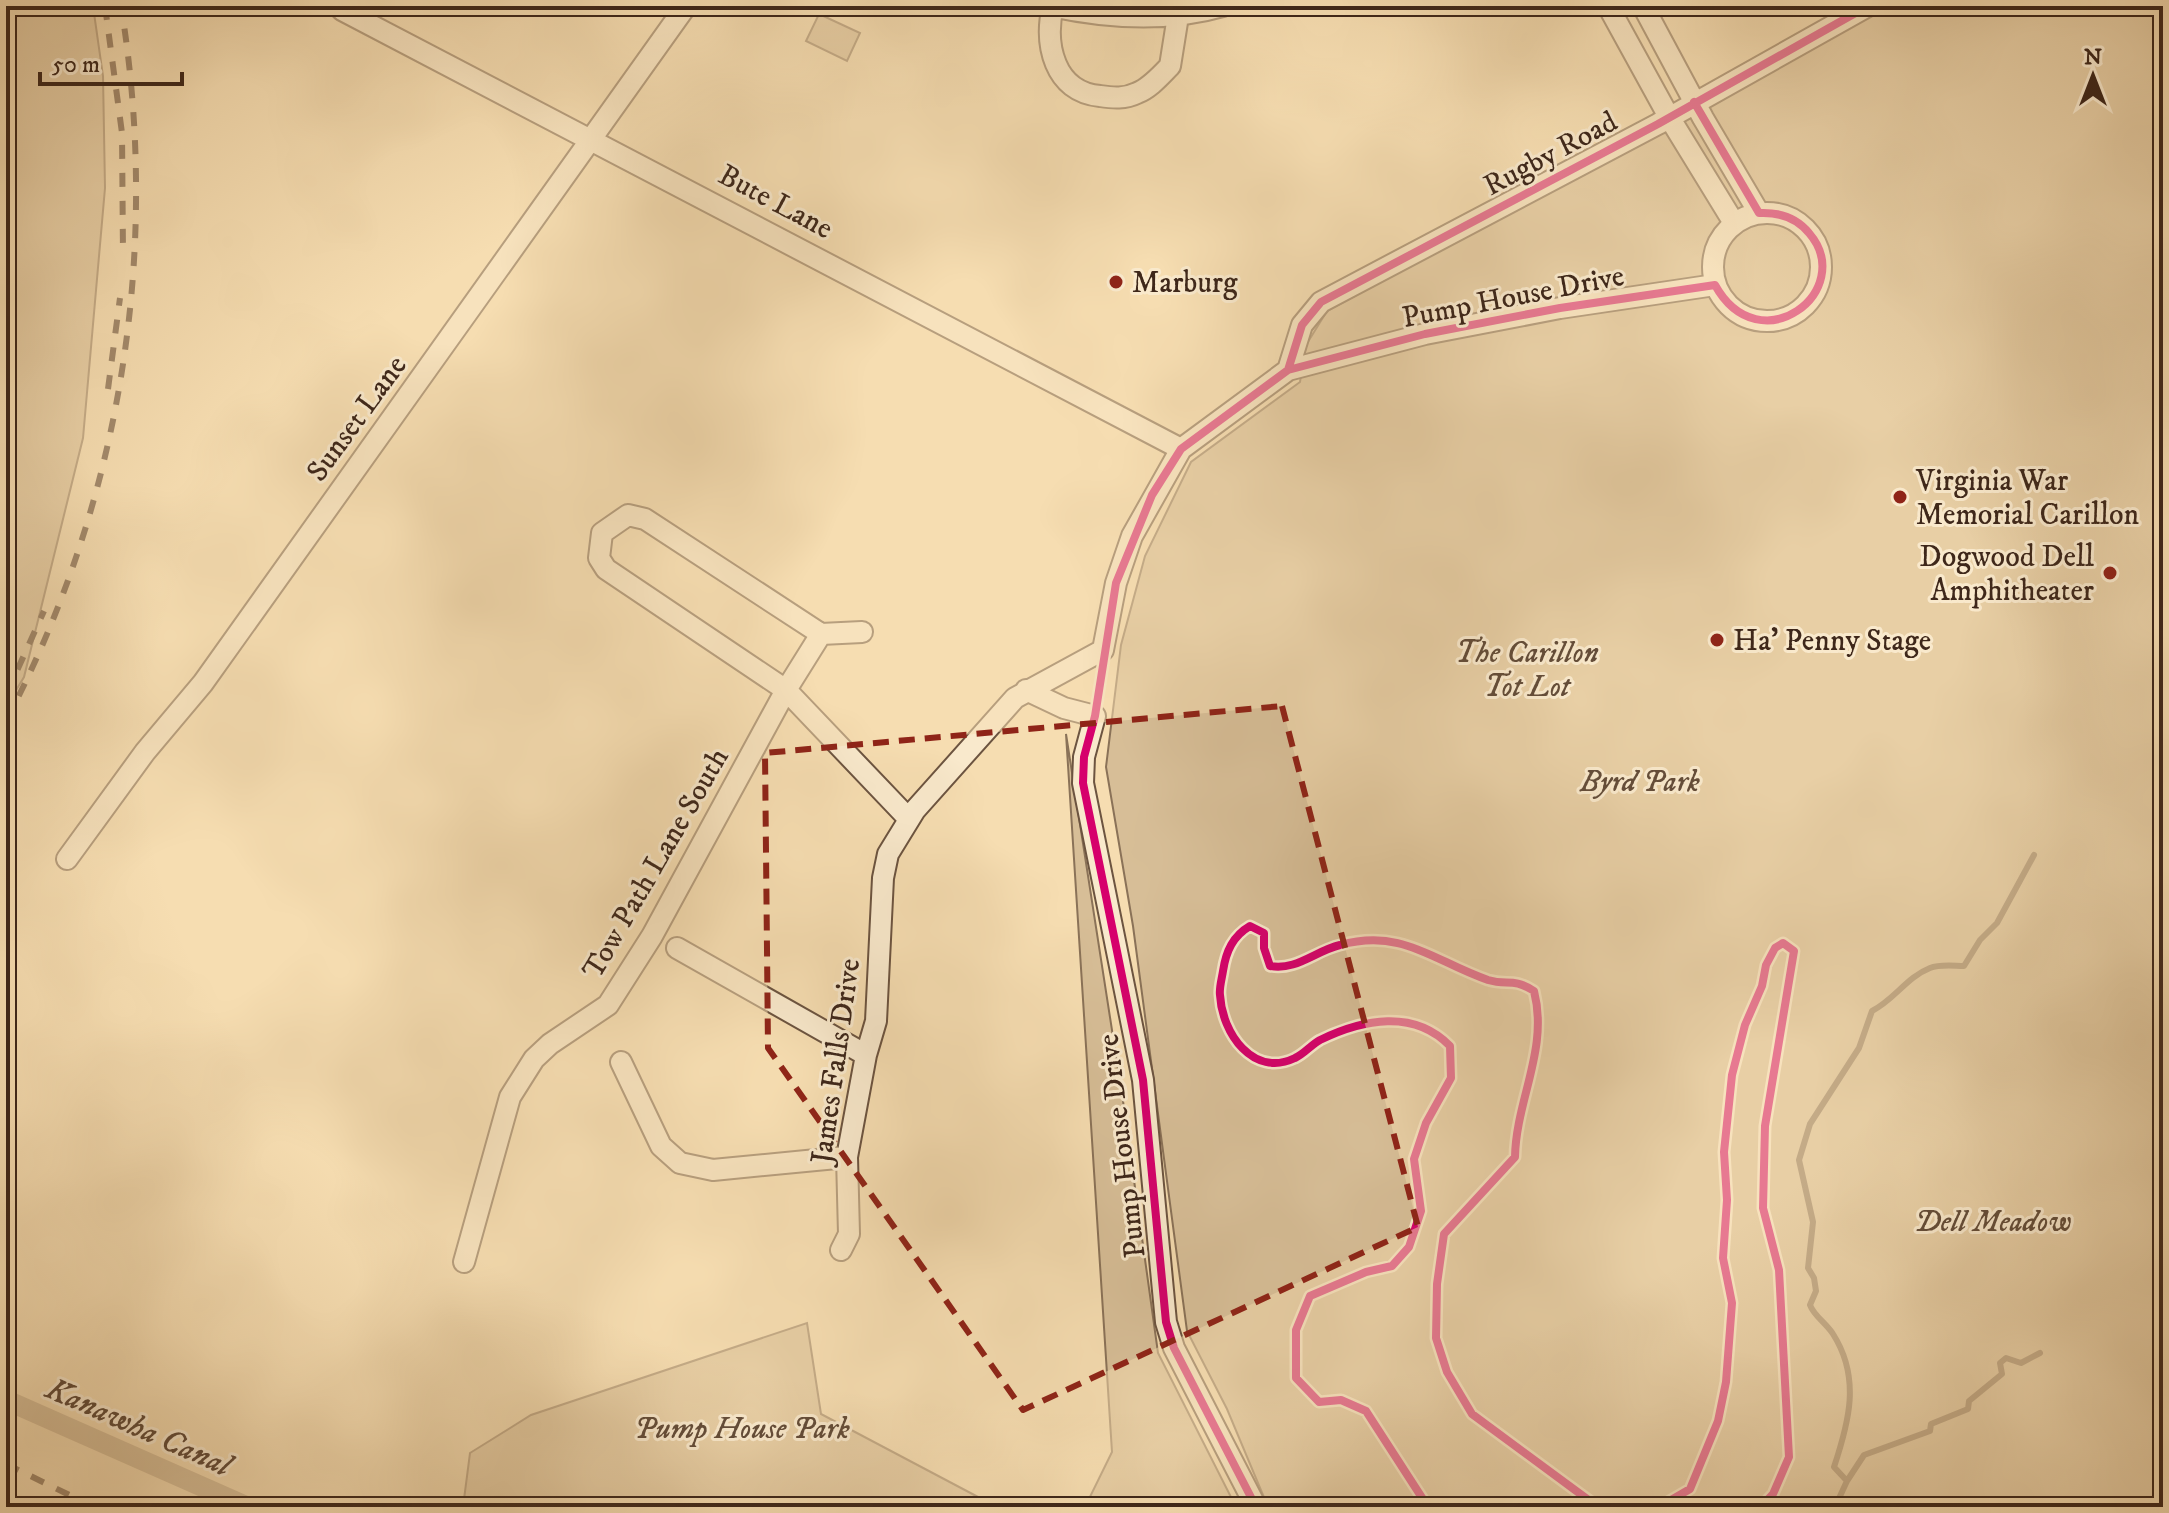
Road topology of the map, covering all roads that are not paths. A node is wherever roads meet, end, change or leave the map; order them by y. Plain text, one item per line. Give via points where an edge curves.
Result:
1 (686, 6) edge
2 (1052, 6) edge
3 (1223, 6) edge
4 (1608, 6) edge
5 (1643, 6) edge
6 (1868, 6) edge
7 (342, 10) dead end
8 (1178, 16) junction
9 (1694, 102) junction
10 (1669, 117) junction
11 (594, 139) junction
12 (1759, 213) junction
13 (1734, 223) junction
14 (1715, 285) junction
15 (1288, 370) junction
16 (1181, 449) junction
17 (862, 632) dead end
18 (821, 634) junction
19 (1103, 650) joint
20 (786, 690) junction
21 (1026, 690) junction
22 (908, 818) junction
23 (67, 859) dead end
24 (677, 948) dead end
25 (866, 1055) junction
26 (621, 1062) dead end
27 (847, 1157) junction
28 (841, 1250) dead end
29 (464, 1262) dead end
30 (1256, 1507) edge

1 - 11 street, Sunset Lane
2 - 8 street via 1094,15
2 - 8 street via 1050,48 1069,85 1093,96 1138,93 1170,66
3 - 8 street
4 - 10 street
5 - 9 street
6 - 9 street, Rugby Road
7 - 11 street, Bute Lane
9 - 10 street, Rugby Road
9 - 12 street
10 - 13 street
10 - 15 street, Rugby Road via 1321,302 1302,325
11 - 16 street, Bute Lane
11 - 23 street, Sunset Lane via 203,683
12 - 13 street
12 - 14 street via 1788,216 1813,237 1822,268 1811,299 1784,319 1751,319 1736,312
13 - 14 street via 1716,247
14 - 15 street, Pump House Drive via 1440,331
15 - 16 street, Pump House Drive
16 - 19 street, Pump House Drive via 1132,536
17 - 18 street
18 - 20 street, Tow Path Lane South
18 - 20 street via 645,519 628,515 602,533 599,558 606,569
19 - 21 street, James Falls Drive
20 - 22 street
20 - 29 street, Tow Path Lane South via 652,936 608,1005 550,1044 510,1097
21 - 22 street, James Falls Drive
21 - 30 street, Pump House Drive via 1095,716 1083,783 1143,1080 1166,1322 1174,1348
22 - 25 street, James Falls Drive via 888,854 883,878 880,986
24 - 25 street
25 - 27 street, James Falls Drive
26 - 27 street via 661,1146 680,1163 713,1170
27 - 28 street, James Falls Drive via 849,1234

